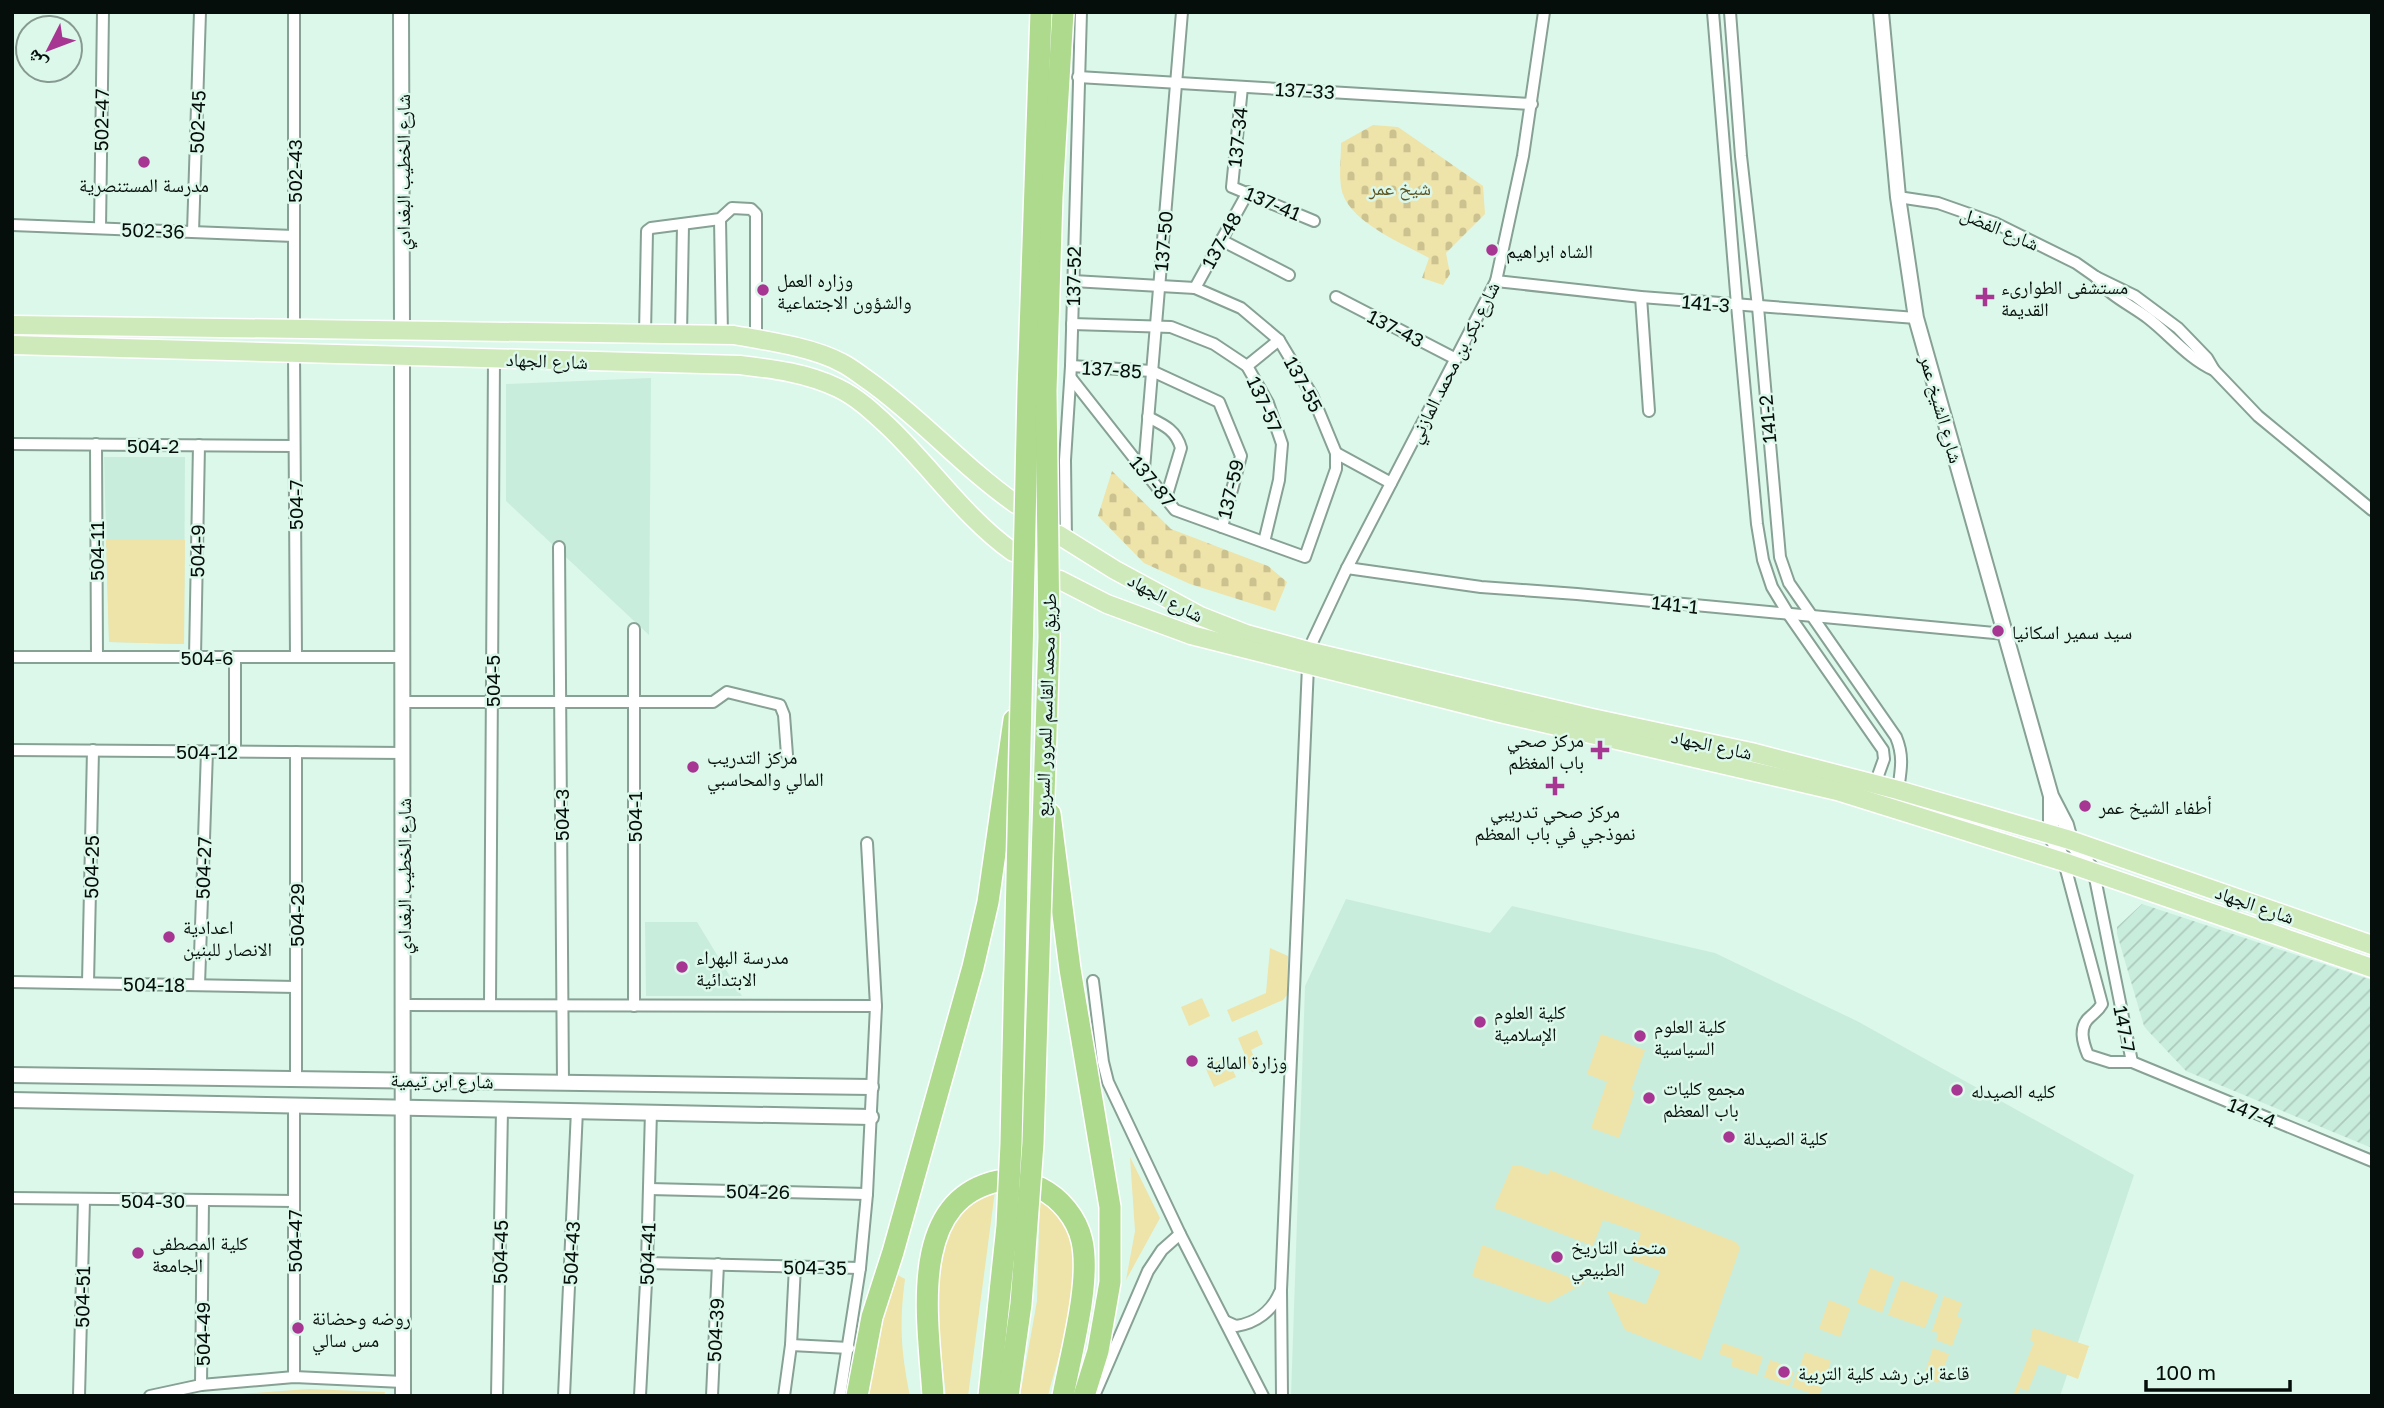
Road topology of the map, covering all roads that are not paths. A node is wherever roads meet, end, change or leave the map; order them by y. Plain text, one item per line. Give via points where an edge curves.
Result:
1 (103, 12) edge
2 (201, 12) edge
3 (294, 12) edge
4 (401, 12) edge
5 (1041, 12) edge
6 (1063, 12) edge
7 (1081, 12) edge
8 (1182, 12) edge
9 (1544, 12) edge
10 (1713, 12) edge
11 (1730, 12) edge
12 (1881, 12) edge
13 (1078, 77) junction
14 (1176, 83) junction
15 (1242, 87) junction
16 (1532, 104) junction
17 (1232, 187) joint
18 (1248, 192) junction
19 (1898, 197) junction
20 (720, 219) junction
21 (1314, 220) dead end
22 (12, 225) edge
23 (683, 225) junction
24 (100, 228) junction
25 (193, 232) junction
26 (294, 236) junction
27 (1221, 240) junction
28 (1289, 275) dead end
29 (1073, 281) junction
30 (1496, 281) junction
31 (1159, 285) junction
32 (1195, 288) junction
33 (1336, 297) dead end
34 (1641, 297) junction
35 (1737, 305) junction
36 (1758, 307) junction
37 (1916, 318) junction
38 (12, 324) edge
39 (1072, 324) junction
40 (1156, 325) junction
41 (294, 330) junction
42 (402, 331) junction
43 (645, 334) junction
44 (681, 335) junction
45 (722, 335) junction
46 (756, 339) junction
47 (1279, 340) junction
48 (12, 345) edge
49 (294, 353) junction
50 (402, 356) junction
51 (494, 358) junction
52 (1456, 359) junction
53 (1247, 366) junction
54 (1152, 371) junction
55 (1071, 372) junction
56 (1649, 411) dead end
57 (1148, 417) junction
58 (932, 431) junction
59 (12, 444) edge
60 (96, 444) junction
61 (199, 445) junction
62 (294, 446) junction
63 (912, 449) junction
64 (1336, 453) junction
65 (1144, 469) junction
66 (1391, 484) junction
67 (1167, 499) junction
68 (1016, 504) dead end
69 (2372, 510) edge
70 (1222, 527) junction
71 (1062, 538) joint
72 (1264, 542) junction
73 (559, 547) dead end
74 (1013, 552) dead end
75 (1347, 568) junction
76 (1060, 580) dead end
77 (1153, 590) junction
78 (1789, 615) junction
79 (1144, 617) junction
80 (1813, 617) junction
81 (634, 629) dead end
82 (2004, 634) junction
83 (12, 657) edge
84 (97, 657) junction
85 (195, 657) junction
86 (235, 657) junction
87 (296, 657) junction
88 (402, 657) junction
89 (1308, 658) junction
90 (1020, 676) junction
91 (402, 702) junction
92 (492, 702) junction
93 (560, 702) junction
94 (634, 702) junction
95 (1592, 726) junction
96 (12, 750) edge
97 (93, 750) junction
98 (207, 751) junction
99 (234, 752) junction
100 (296, 752) junction
101 (402, 753) junction
102 (787, 755) dead end
103 (1044, 759) junction
104 (1875, 783) junction
105 (1898, 790) junction
106 (2051, 796) junction
107 (2050, 835) junction
108 (2070, 840) junction
109 (867, 843) dead end
110 (2064, 862) junction
111 (2094, 873) junction
112 (2372, 945) edge
113 (2372, 968) edge
114 (1093, 981) dead end
115 (12, 982) edge
116 (88, 983) junction
117 (199, 985) junction
118 (296, 987) junction
119 (490, 1004) junction
120 (403, 1005) junction
121 (562, 1006) junction
122 (634, 1006) junction
123 (876, 1006) junction
124 (2132, 1062) junction
125 (12, 1075) edge
126 (296, 1079) junction
127 (326, 1079) junction
128 (403, 1079) junction
129 (563, 1083) junction
130 (871, 1087) junction
131 (12, 1100) edge
132 (294, 1105) junction
133 (325, 1105) junction
134 (403, 1107) junction
135 (502, 1109) junction
136 (577, 1110) junction
137 (871, 1110) junction
138 (651, 1111) junction
139 (2372, 1161) edge
140 (998, 1181) dead end
141 (1040, 1188) dead end
142 (649, 1189) junction
143 (867, 1194) junction
144 (12, 1198) edge
145 (84, 1199) junction
146 (203, 1200) junction
147 (294, 1200) junction
148 (1180, 1234) junction
149 (647, 1263) junction
150 (718, 1264) junction
151 (795, 1266) junction
152 (860, 1268) junction
153 (1282, 1290) junction
154 (1223, 1319) junction
155 (791, 1345) junction
156 (849, 1348) junction
157 (294, 1377) junction
158 (201, 1385) junction
159 (403, 1389) edge
160 (79, 1396) edge
161 (150, 1396) edge
162 (497, 1396) edge
163 (564, 1396) edge
164 (640, 1396) edge
165 (712, 1396) edge
166 (784, 1396) edge
167 (840, 1396) edge
168 (857, 1396) edge
169 (933, 1396) edge
170 (989, 1396) edge
171 (1008, 1396) edge
172 (1063, 1396) edge
173 (1084, 1396) edge
174 (1094, 1396) edge
175 (1263, 1396) edge
176 (1282, 1396) edge

1 - 24 street, 502-47
2 - 25 street, 502-45
3 - 26 street, 502-43
4 - 42 street, شارع الخطيب البغدادي
5 - 90 highway, طريق محمد القاسم للمرور السريع, bridge
6 - 103 highway, طريق محمد القاسم للمرور السريع, bridge via 1046,391 1049,637
7 - 13 street, 137-52
8 - 14 street, 137-50
9 - 16 street, شارع بكر بن محمد المازني
10 - 35 street, 141-2
11 - 36 street, 141-2
12 - 19 street, شارع الشيخ عمر
13 - 14 street, 137-33
13 - 29 street, 137-52
14 - 15 street, 137-33
14 - 31 street, 137-50
15 - 16 street, 137-33
15 - 17 street, 137-34
16 - 30 street, شارع بكر بن محمد المازني
17 - 18 street, 137-41
18 - 21 street, 137-41
18 - 27 street, 137-48
19 - 37 street, شارع الشيخ عمر
19 - 69 street, شارع الفضل via 1938,203 1995,223 2076,263 2214,370 2283,438
20 - 23 street
20 - 45 street
20 - 46 street via 732,208 751,209 756,214
22 - 24 street, 502-36
23 - 43 street via 647,231
23 - 44 street
24 - 25 street, 502-36
25 - 26 street, 502-36
26 - 41 street, 502-43
27 - 28 street
27 - 32 street, 137-48
29 - 31 street, 137-55
29 - 39 street, 137-52
30 - 34 street, 141-3
30 - 52 street, شارع بكر بن محمد المازني
31 - 32 street, 137-55
31 - 40 street, 137-50
32 - 47 street, 137-55 via 1241,308
33 - 52 street, 137-43
34 - 35 street, 141-3
34 - 56 street
35 - 36 street, 141-3
35 - 78 street, 141-2 via 1763,560
36 - 37 street, 141-3
36 - 80 street, 141-2 via 1780,557 1790,583
37 - 82 street, شارع الشيخ عمر
38 - 41 main road, شارع الجهاد
39 - 40 street, 137-57
39 - 55 street, 137-52
40 - 53 street, 137-57 via 1214,344
40 - 54 street, 137-50
41 - 42 main road, شارع الجهاد
42 - 43 main road, شارع الجهاد
43 - 44 main road, شارع الجهاد
44 - 45 main road, شارع الجهاد
45 - 46 main road, شارع الجهاد
46 - 58 main road, شارع الجهاد via 842,363
47 - 53 street
47 - 64 street, 137-55 via 1312,395
48 - 49 main road, شارع الجهاد
49 - 50 main road, شارع الجهاد
49 - 62 street, 504-7
50 - 51 main road, شارع الجهاد
50 - 88 street, شارع الخطيب البغدادي
51 - 63 main road, شارع الجهاد via 788,370 839,388 868,407
51 - 92 street, 504-5
52 - 66 street, شارع بكر بن محمد المازني
53 - 72 street, 137-57 via 1268,403 1282,444 1279,480
54 - 55 street, 137-85
54 - 57 street, 137-50
54 - 70 street, 137-59 via 1219,402 1241,456
55 - 65 street, 137-87
55 - 71 street, 137-52
57 - 65 street, 137-50
57 - 67 street via 1172,431 1181,448
58 - 63 main road via 934,442 929,450
58 - 68 main road, شارع الجهاد via 970,469
59 - 60 street, 504-2
60 - 61 street, 504-2
60 - 84 street, 504-11
61 - 62 street, 504-2
61 - 85 street, 504-9
62 - 87 street, 504-7
63 - 74 main road, شارع الجهاد via 951,495
64 - 66 street
64 - 72 street, 137-87 via 1336,469 1305,557
65 - 67 street, 137-87
66 - 75 street, شارع بكر بن محمد المازني
67 - 70 street, 137-87 via 1175,510
70 - 72 street, 137-87
71 - 77 main road, شارع الجهاد
73 - 93 street, 504-3
75 - 78 street, 141-1 via 1481,587
75 - 89 street, شارع بكر بن محمد المازني
76 - 79 main road, شارع الجهاد
77 - 79 main road via 1140,602
77 - 89 main road, شارع الجهاد via 1200,616
78 - 80 street, 141-1
78 - 104 street, 141-2 via 1883,750
79 - 89 main road, شارع الجهاد via 1191,635
80 - 82 street, 141-1
80 - 105 street, 141-2 via 1896,737 1903,763
81 - 94 street, 504-1
82 - 106 street, شارع الشيخ عمر
83 - 84 street, 504-6
84 - 85 street, 504-6
85 - 86 street, 504-6
86 - 87 street, 504-6
86 - 99 street
87 - 88 street, 504-6
88 - 91 street, شارع الخطيب البغدادي
89 - 95 main road, شارع الجهاد
89 - 153 street
90 - 168 highway, bridge via 988,902 939,1092 872,1318
90 - 170 highway, طريق محمد القاسم للمرور السريع, bridge via 1011,1143
91 - 92 street
91 - 101 street, شارع الخطيب البغدادي
92 - 93 street
92 - 119 street, 504-5
93 - 94 street
93 - 121 street, 504-3
94 - 102 street via 713,702 727,692 772,702 783,710
94 - 122 street, 504-1
95 - 104 main road, شارع الجهاد via 1751,752
95 - 110 main road, شارع الجهاد via 1837,792
96 - 97 street, 504-12
97 - 98 street, 504-12
97 - 116 street, 504-25
98 - 99 street, 504-12
98 - 117 street, 504-27
99 - 100 street, 504-12
100 - 101 street, 504-12
100 - 118 street, 504-29
101 - 120 street, شارع الخطيب البغدادي
103 - 171 highway, طريق محمد القاسم للمرور السريع, bridge via 1033,1143 1021,1304
103 - 173 highway, bridge via 1056,868 1110,1207 1110,1282 1098,1351
104 - 105 main road, شارع الجهاد
105 - 107 main road, شارع الجهاد
106 - 107 street, شارع الشيخ عمر
106 - 108 street, شارع الشيخ عمر
107 - 108 main road, شارع الجهاد
107 - 110 street, شارع الشيخ عمر
108 - 111 street, شارع الشيخ عمر
108 - 112 main road, شارع الجهاد
109 - 123 street, 504-35
110 - 111 main road, شارع الجهاد
110 - 124 street, 147-7 via 2102,1004 2087,1019 2082,1042 2088,1055
111 - 113 main road, شارع الجهاد
111 - 124 street, 147-7
114 - 148 street via 1108,1082
115 - 116 street, 504-18
116 - 117 street, 504-18
117 - 118 street, 504-18
118 - 126 street, 504-29
119 - 120 street
119 - 121 street
120 - 128 street, شارع الخطيب البغدادي
121 - 122 street
121 - 129 street, 504-3
122 - 123 street
123 - 130 street, 504-35
124 - 139 street, 147-4
125 - 126 street, شارع ابن تيمية
126 - 127 street, شارع ابن تيمية
127 - 128 street, شارع ابن تيمية
127 - 133 street
128 - 129 street, شارع ابن تيمية
128 - 134 street, شارع الخطيب البغدادي
129 - 130 street, شارع ابن تيمية
130 - 137 street, 504-35
131 - 132 street, شارع ابن تيمية
132 - 133 street, شارع ابن تيمية
132 - 147 street, 504-47
133 - 134 street, شارع ابن تيمية
134 - 135 street, شارع ابن تيمية
134 - 159 street, شارع الخطيب البغدادي
135 - 136 street, شارع ابن تيمية
135 - 162 street, 504-45
136 - 138 street, شارع ابن تيمية
136 - 163 street, 504-43
137 - 138 street, شارع ابن تيمية
137 - 143 street, 504-35
138 - 142 street, 504-41
140 - 169 highway via 960,1200 936,1234 928,1306
141 - 172 highway via 1064,1206 1082,1240 1080,1302
142 - 143 street, 504-26
142 - 149 street, 504-41
143 - 152 street, 504-35
144 - 145 street, 504-30
145 - 146 street, 504-30
145 - 160 street, 504-51
146 - 147 street, 504-30
146 - 158 street, 504-49
147 - 157 street, 504-47
148 - 154 street
148 - 174 street via 1148,1271
149 - 150 street, 504-35
149 - 164 street, 504-41
150 - 151 street, 504-35
150 - 165 street, 504-39
151 - 152 street, 504-35
151 - 155 street
152 - 156 street
153 - 154 street via 1270,1310 1257,1320 1236,1326
153 - 176 street
154 - 175 street
155 - 156 street
155 - 166 street
156 - 167 street
157 - 158 street
157 - 159 street
158 - 161 street

